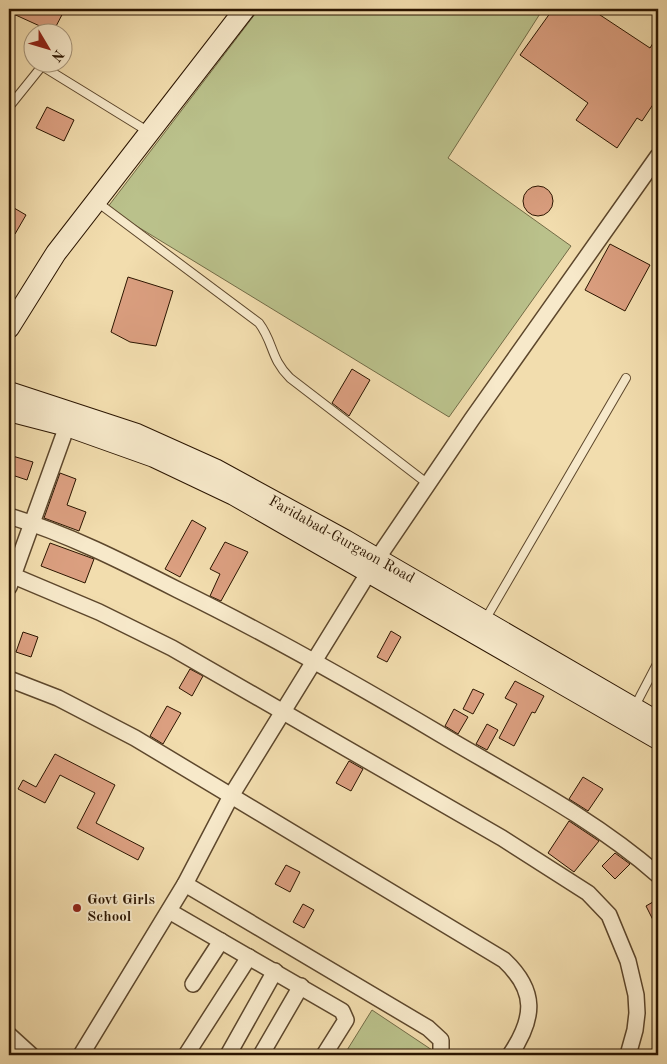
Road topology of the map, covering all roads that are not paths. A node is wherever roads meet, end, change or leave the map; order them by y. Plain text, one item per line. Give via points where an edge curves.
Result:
1 (241, 10) edge
2 (9, 107) edge
3 (149, 132) junction
4 (658, 156) edge
5 (96, 201) junction
6 (9, 328) edge
7 (626, 378) dead end
8 (9, 392) edge
9 (9, 411) edge
10 (67, 426) junction
11 (428, 484) junction
12 (9, 516) edge
13 (32, 523) junction
14 (373, 565) junction
15 (10, 578) edge
16 (485, 621) junction
17 (314, 660) junction
18 (658, 662) edge
19 (9, 679) edge
20 (638, 700) junction
21 (283, 711) junction
22 (658, 722) edge
23 (658, 739) edge
24 (232, 796) junction
25 (658, 875) edge
26 (185, 884) junction
27 (169, 911) junction
28 (221, 941) junction
29 (249, 957) junction
30 (275, 971) junction
31 (193, 984) dead end
32 (301, 986) junction
33 (9, 1035) edge
34 (31, 1055) edge
35 (81, 1055) edge
36 (186, 1055) edge
37 (228, 1055) edge
38 (261, 1055) edge
39 (324, 1055) edge
40 (440, 1055) edge
41 (510, 1055) edge
42 (628, 1055) edge

1 - 3 main road
2 - 3 lane via 42,66
3 - 5 main road
4 - 11 street
5 - 6 main road via 56,253
5 - 11 lane via 259,323 278,366 290,378
7 - 16 lane
8 - 14 main road, Faridabad-Gurgaon Road via 137,434 215,469
9 - 10 main road, Faridabad-Gurgaon Road
10 - 13 street
10 - 14 main road, Faridabad-Gurgaon Road via 154,457
11 - 14 street
12 - 13 street
13 - 15 street
13 - 17 street via 118,559
14 - 16 main road, Faridabad-Gurgaon Road
14 - 17 street
14 - 23 main road, Faridabad-Gurgaon Road
15 - 21 street via 142,632
16 - 20 main road, Faridabad-Gurgaon Road
17 - 21 street
17 - 25 street via 585,820
18 - 20 lane
19 - 24 street via 100,719
20 - 22 main road, Faridabad-Gurgaon Road
21 - 24 street
21 - 42 street via 502,838 588,892 609,916 628,961 637,1013
24 - 26 street
24 - 41 street via 504,960 525,984 529,1004 523,1033
26 - 27 street
26 - 40 street via 437,1034 441,1040
27 - 28 street
27 - 35 street
28 - 29 street
28 - 31 street
29 - 30 street
29 - 36 street
30 - 32 street
30 - 37 street
32 - 38 street
32 - 39 street via 345,1014 344,1026
33 - 34 street

